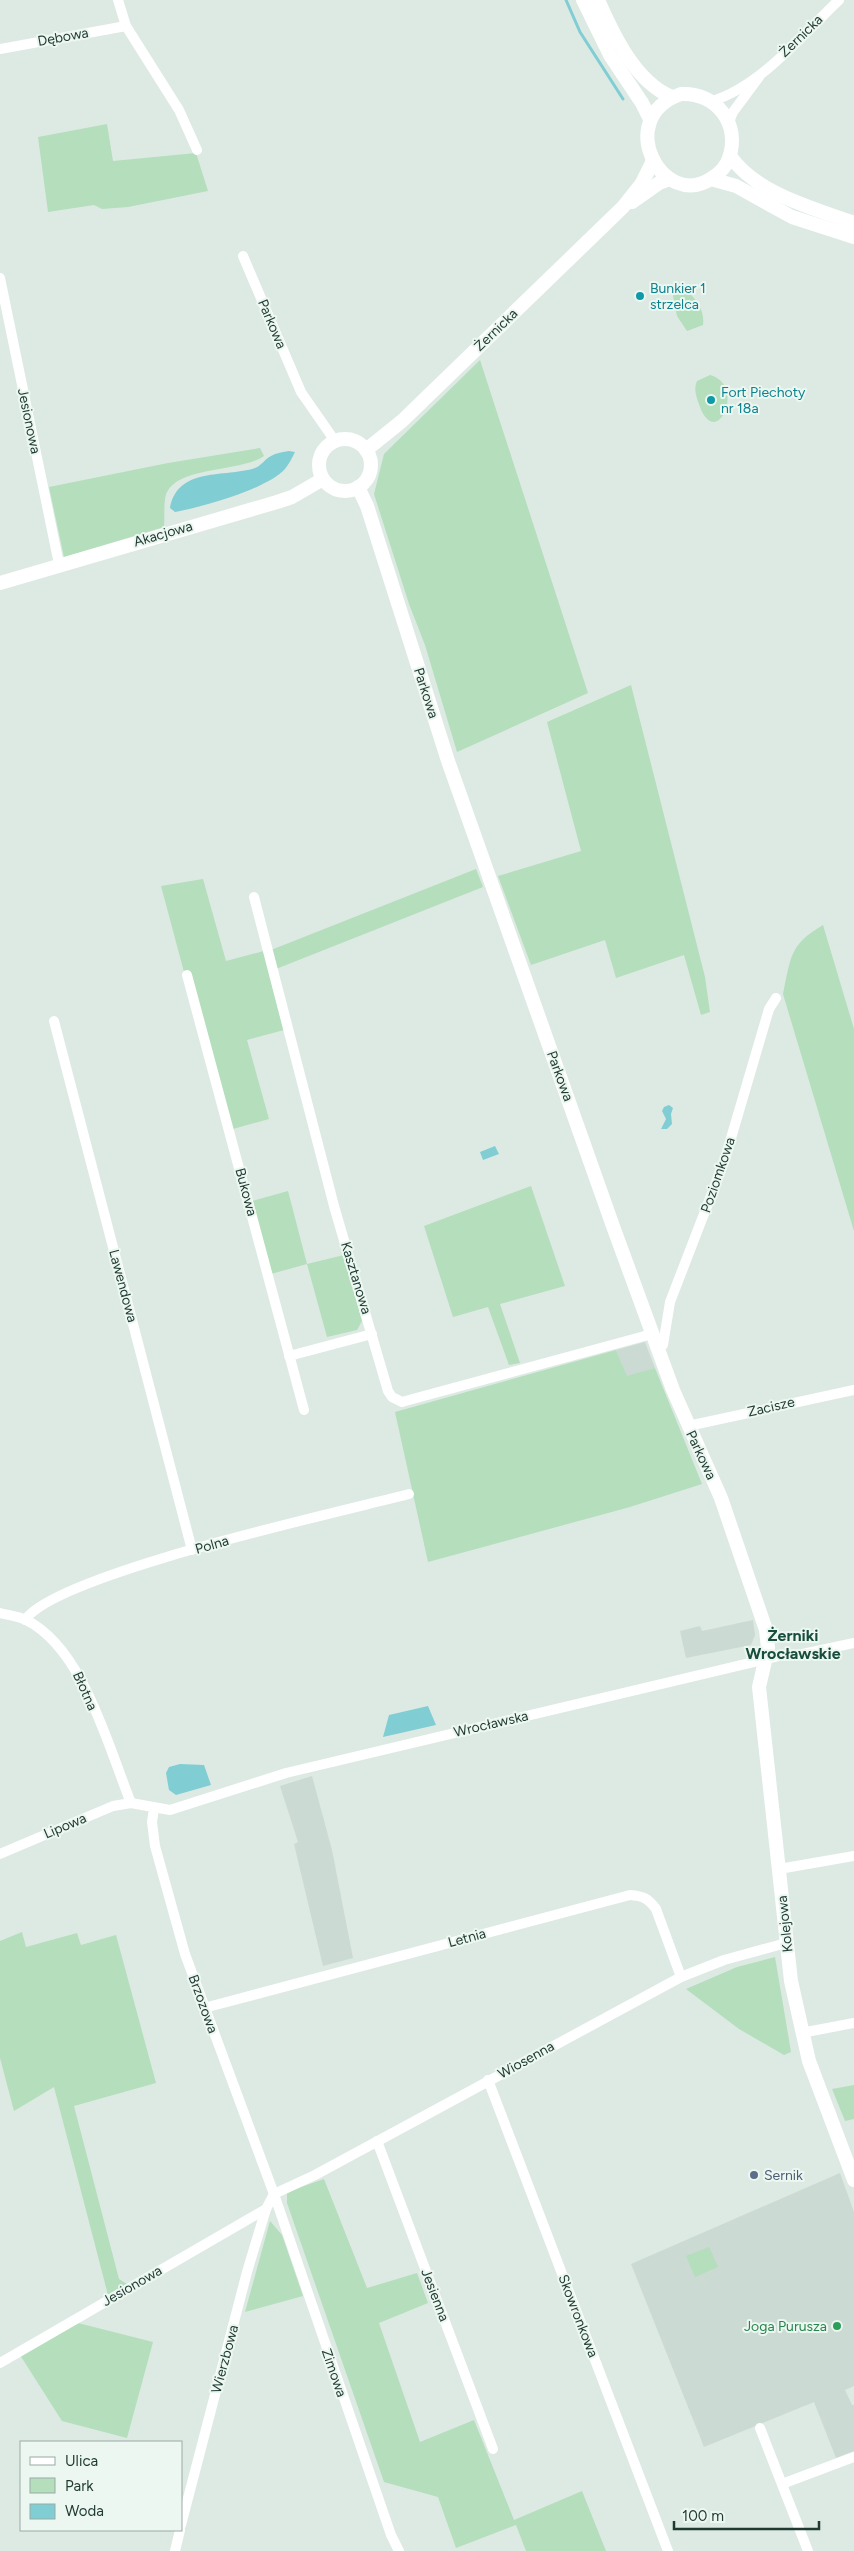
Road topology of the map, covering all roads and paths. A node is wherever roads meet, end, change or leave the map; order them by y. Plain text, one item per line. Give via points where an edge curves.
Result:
1 (118, 0) edge
2 (583, 0) edge
3 (598, 0) edge
4 (839, 0) edge
5 (126, 26) junction
6 (0, 49) edge
7 (763, 72) junction
8 (672, 97) junction
9 (712, 101) junction
10 (650, 119) junction
11 (729, 122) junction
12 (197, 150) dead end
13 (730, 156) junction
14 (653, 162) junction
15 (670, 179) junction
16 (711, 179) junction
17 (623, 207) junction
18 (854, 223) edge
19 (854, 237) edge
20 (243, 256) dead end
21 (0, 278) edge
22 (335, 441) junction
23 (366, 450) junction
24 (323, 479) junction
25 (358, 487) junction
26 (59, 564) junction
27 (0, 582) edge
28 (254, 897) dead end
29 (188, 975) dead end
30 (776, 998) dead end
31 (54, 1021) dead end
32 (372, 1334) junction
33 (652, 1334) junction
34 (657, 1348) junction
35 (289, 1356) junction
36 (854, 1390) edge
37 (304, 1410) dead end
38 (688, 1426) junction
39 (409, 1494) dead end
40 (192, 1550) junction
41 (0, 1613) edge
42 (25, 1620) junction
43 (854, 1643) edge
44 (765, 1660) junction
45 (131, 1803) junction
46 (154, 1809) junction
47 (0, 1854) edge
48 (854, 1856) edge
49 (779, 1869) junction
50 (786, 1944) junction
51 (681, 1977) junction
52 (204, 2008) junction
53 (854, 2024) edge
54 (801, 2033) junction
55 (488, 2080) junction
56 (378, 2141) junction
57 (854, 2180) edge
58 (274, 2194) junction
59 (266, 2210) junction
60 (0, 2364) edge
61 (760, 2428) dead end
62 (492, 2449) dead end
63 (854, 2457) edge
64 (782, 2484) junction
65 (182, 2521) edge
66 (180, 2531) edge
67 (175, 2551) edge
68 (400, 2551) edge
69 (668, 2551) edge
70 (808, 2551) edge

1 - 5 street
2 - 10 street via 610,55
3 - 8 street via 616,37 636,67 658,90
4 - 7 street, Żernicka
5 - 6 street, Dębowa
5 - 12 street via 179,110
7 - 9 street, Żernicka via 730,94
7 - 11 street, Żernicka
8 - 9 street via 688,94
8 - 10 street via 658,107
9 - 11 street
10 - 14 street via 648,142
11 - 13 street
13 - 16 street via 720,173
13 - 18 street via 740,168 770,189
14 - 15 street
14 - 17 street, Żernicka via 642,184
15 - 16 street via 695,185
15 - 17 street, Żernicka
16 - 19 street via 736,186 792,217
17 - 23 street, Żernicka via 402,420
20 - 22 street, Parkowa via 301,392
21 - 26 street, Jesionowa
22 - 23 street via 357,442
22 - 24 street via 322,455 320,470
23 - 25 street via 371,468
24 - 25 street via 342,491
24 - 26 street, Akacjowa via 277,502
25 - 33 street, Parkowa via 367,506 451,770
26 - 27 street, Akacjowa
28 - 32 street, Kasztanowa via 334,1206
29 - 35 street, Bukowa
30 - 34 street, Poziomkowa via 769,1009 724,1162 670,1302 663,1345
31 - 40 street, Lawendowa
32 - 33 street, Kasztanowa via 388,1391 402,1402
32 - 35 street
33 - 34 street, Parkowa
34 - 38 street, Parkowa
35 - 37 street, Bukowa
36 - 38 street, Zacisze
38 - 44 street, Parkowa via 721,1498 764,1622 769,1638
39 - 40 street, Polna
40 - 42 street, Polna via 64,1593 31,1611
41 - 42 street, Błotna
42 - 45 street, Błotna via 52,1639 74,1666
43 - 44 street, Wrocławska
44 - 46 street, Wrocławska via 286,1773 170,1810
44 - 49 street, Kolejowa via 759,1687
45 - 46 street, Wrocławska
45 - 47 street, Lipowa via 90,1815
46 - 52 street, Brzozowa via 153,1833 161,1872
48 - 49 street
49 - 50 street, Kolejowa
50 - 51 street, Wiosenna via 724,1960
50 - 54 street, Kolejowa
51 - 52 street, Letnia via 656,1909 642,1896 630,1895
51 - 55 street, Wiosenna
52 - 58 street, Brzozowa
53 - 54 street
54 - 57 street, Kolejowa
55 - 56 street, Wiosenna
55 - 69 street, Skowronkowa
56 - 58 street, Wiosenna
56 - 62 street, Jesienna
58 - 59 street, Wierzbowa
58 - 68 street, Zimowa via 345,2405 391,2535
59 - 60 street, Jesionowa
59 - 65 street, Wierzbowa
61 - 64 street
63 - 64 street
64 - 70 street
66 - 67 street

